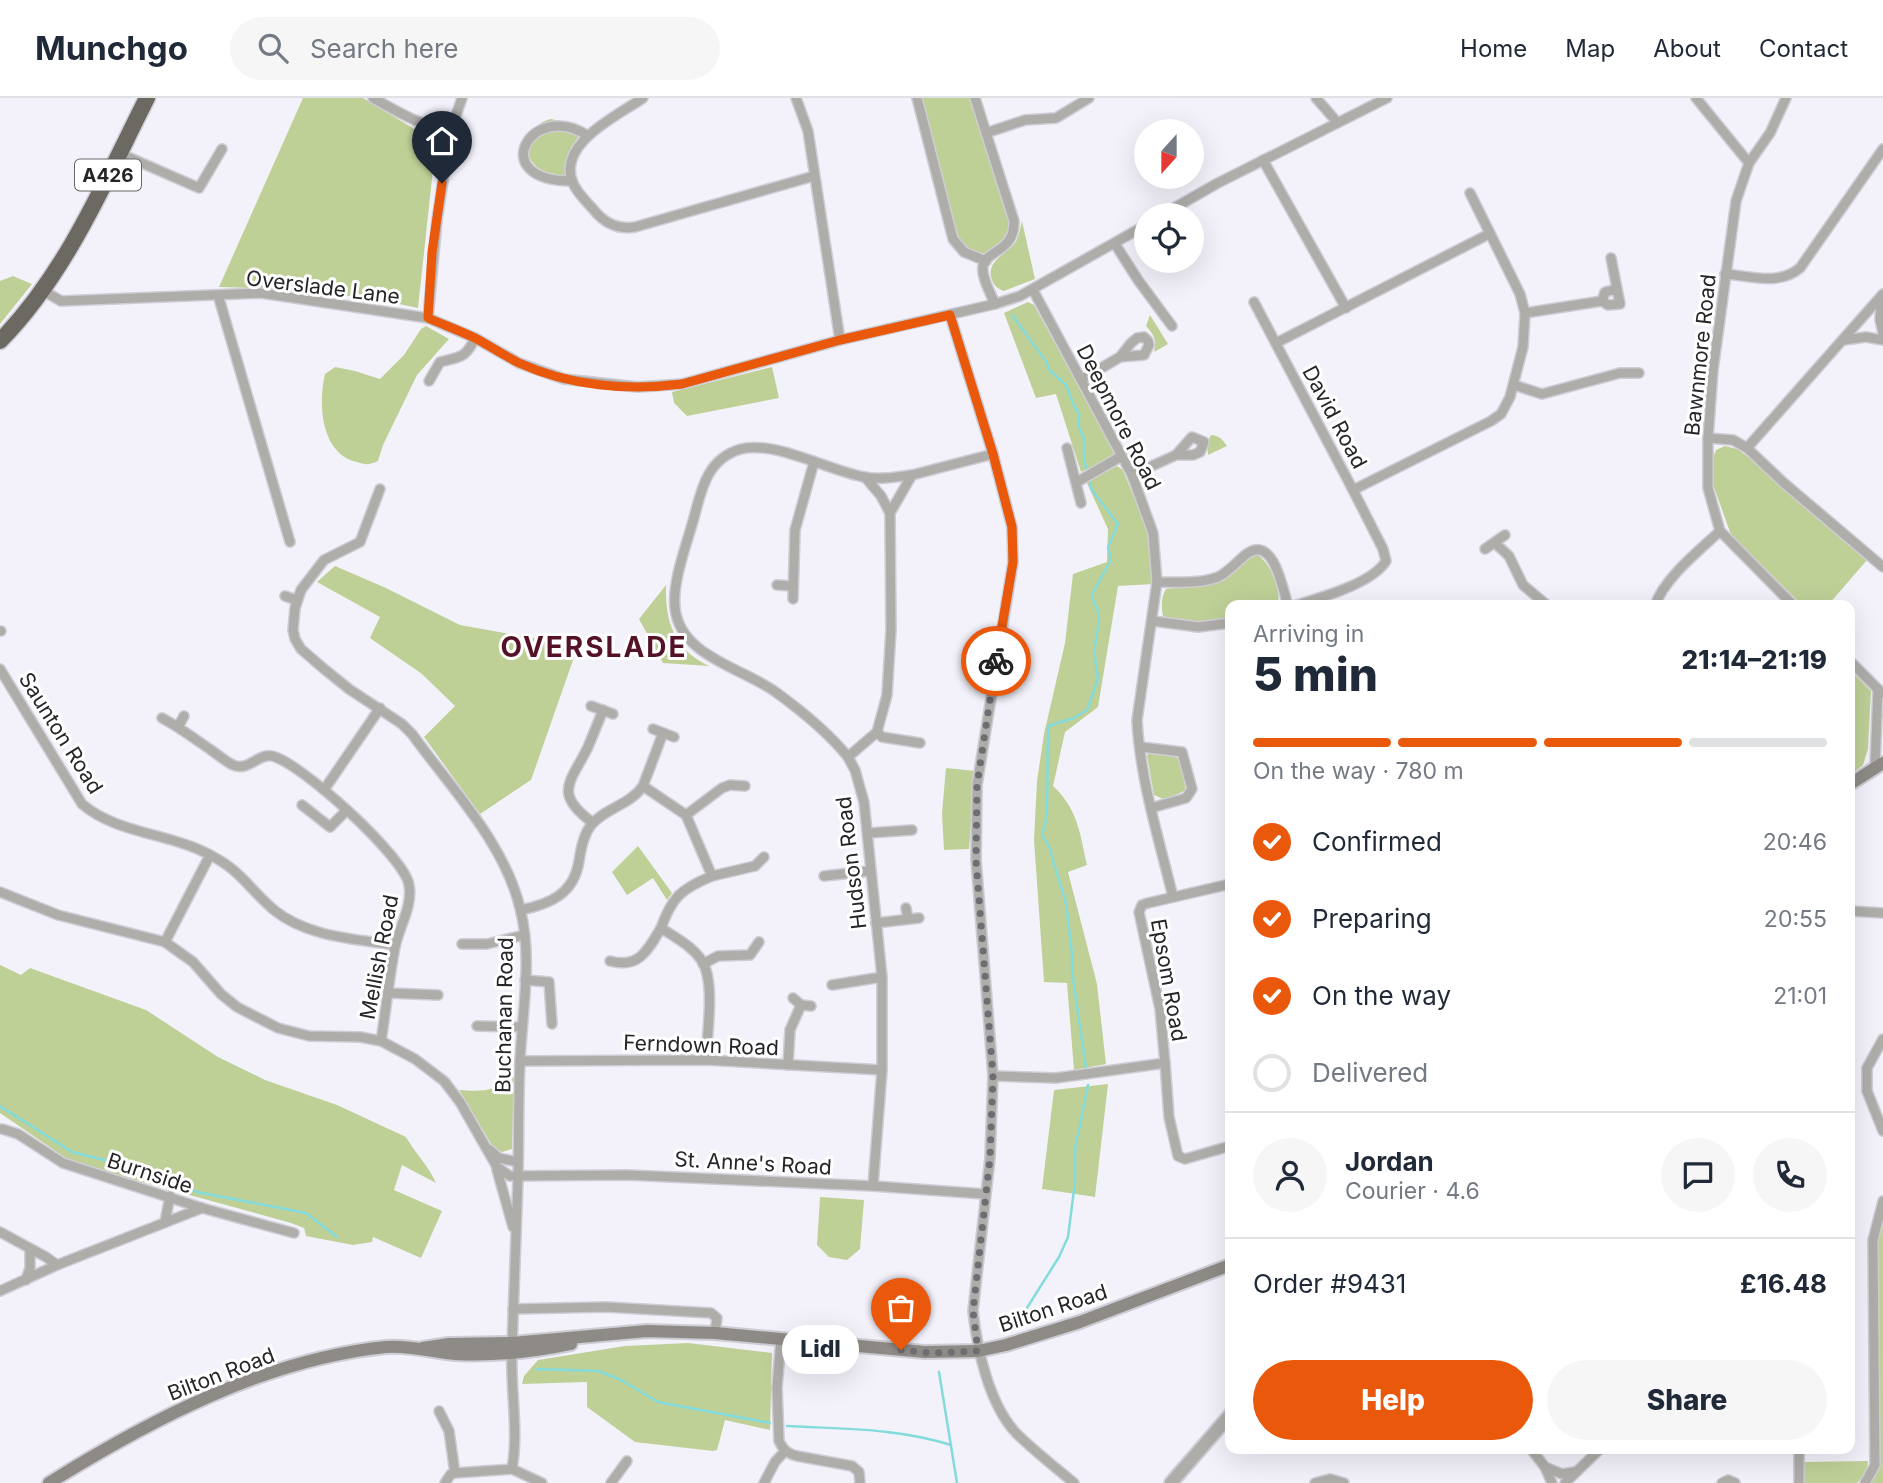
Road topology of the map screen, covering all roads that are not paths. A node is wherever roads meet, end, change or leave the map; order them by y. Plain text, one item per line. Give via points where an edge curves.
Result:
1 (147, 98) edge
2 (373, 98) edge
3 (463, 98) edge
4 (643, 98) edge
5 (796, 98) edge
6 (917, 98) edge
7 (975, 98) edge
8 (1088, 98) edge
9 (1316, 98) edge
10 (1387, 98) edge
11 (1696, 98) edge
12 (1786, 98) edge
13 (560, 116) dead end
14 (548, 117) dead end
15 (1337, 122) junction
16 (451, 130) junction
17 (986, 133) junction
18 (588, 136) junction
19 (222, 149) dead end
20 (1883, 149) edge
21 (119, 153) junction
22 (1263, 160) junction
23 (1749, 163) junction
24 (814, 176) junction
25 (572, 181) junction
26 (1470, 193) dead end
27 (1183, 203) edge
28 (1134, 232) edge
29 (1489, 234) junction
30 (1115, 244) junction
31 (1611, 258) dead end
32 (986, 261) junction
33 (1725, 274) junction
34 (1617, 289) junction
35 (42, 290) junction
36 (1033, 290) junction
37 (218, 295) junction
38 (1882, 296) edge
39 (1602, 301) junction
40 (1254, 302) dead end
41 (995, 304) junction
42 (1346, 308) junction
43 (1525, 313) junction
44 (950, 315) junction
45 (428, 318) junction
46 (1172, 326) dead end
47 (1883, 333) edge
48 (475, 338) junction
49 (840, 340) junction
50 (1844, 340) junction
51 (1883, 340) edge
52 (0, 341) edge
53 (1276, 342) junction
54 (1120, 357) dead end
55 (1639, 373) dead end
56 (1081, 380) junction
57 (429, 381) dead end
58 (1514, 385) junction
59 (1708, 438) junction
60 (1067, 448) dead end
61 (1747, 448) junction
62 (993, 454) junction
63 (1176, 454) dead end
64 (1120, 457) junction
65 (814, 462) junction
66 (912, 475) junction
67 (1132, 475) junction
68 (865, 477) junction
69 (1077, 482) junction
70 (380, 489) dead end
71 (1353, 490) junction
72 (1081, 503) dead end
73 (890, 513) junction
74 (1720, 531) junction
75 (1505, 535) dead end
76 (290, 542) dead end
77 (1495, 543) junction
78 (1485, 549) dead end
79 (1883, 568) edge
80 (1157, 582) junction
81 (777, 585) dead end
82 (792, 586) junction
83 (285, 596) dead end
84 (793, 598) dead end
85 (296, 600) junction
86 (1286, 600) edge
87 (1313, 600) edge
88 (1541, 600) edge
89 (1659, 600) edge
90 (1788, 600) edge
91 (1153, 621) junction
92 (1225, 624) edge
93 (1855, 666) edge
94 (0, 669) edge
95 (1880, 692) edge
96 (591, 706) dead end
97 (380, 708) junction
98 (603, 710) junction
99 (613, 714) dead end
100 (184, 716) dead end
101 (162, 718) dead end
102 (178, 727) junction
103 (653, 729) dead end
104 (877, 732) junction
105 (663, 733) junction
106 (674, 737) dead end
107 (920, 743) dead end
108 (1141, 747) junction
109 (848, 757) junction
110 (1879, 765) edge
111 (1855, 781) edge
112 (643, 786) junction
113 (745, 786) dead end
114 (324, 790) junction
115 (302, 805) dead end
116 (1151, 808) junction
117 (347, 810) junction
118 (686, 815) junction
119 (593, 823) junction
120 (912, 830) dead end
121 (869, 833) junction
122 (210, 855) junction
123 (764, 858) dead end
124 (755, 866) junction
125 (870, 870) junction
126 (712, 876) junction
127 (762, 876) dead end
128 (824, 876) dead end
129 (1225, 885) edge
130 (0, 892) edge
131 (1173, 897) junction
132 (906, 908) dead end
133 (521, 910) junction
134 (1855, 911) edge
135 (1883, 913) edge
136 (919, 918) dead end
137 (908, 919) junction
138 (876, 923) junction
139 (661, 929) junction
140 (524, 934) junction
141 (165, 942) junction
142 (759, 942) dead end
143 (462, 944) dead end
144 (396, 945) junction
145 (610, 961) dead end
146 (703, 964) junction
147 (882, 977) junction
148 (526, 980) junction
149 (828, 985) dead end
150 (389, 993) junction
151 (438, 995) dead end
152 (801, 1003) dead end
153 (552, 1024) dead end
154 (477, 1026) dead end
155 (522, 1027) junction
156 (1883, 1039) edge
157 (381, 1041) junction
158 (706, 1059) junction
159 (520, 1061) junction
160 (1165, 1063) junction
161 (788, 1065) junction
162 (882, 1070) junction
163 (993, 1076) junction
164 (2, 1129) dead end
165 (1883, 1131) edge
166 (486, 1146) junction
167 (1225, 1147) edge
168 (518, 1162) junction
169 (497, 1167) junction
170 (518, 1177) junction
171 (873, 1186) junction
172 (985, 1194) junction
173 (170, 1196) junction
174 (1883, 1201) edge
175 (202, 1208) junction
176 (165, 1222) junction
177 (0, 1232) edge
178 (294, 1233) dead end
179 (515, 1236) junction
180 (30, 1250) junction
181 (57, 1265) junction
182 (1225, 1267) edge
183 (26, 1280) junction
184 (0, 1291) edge
185 (513, 1310) junction
186 (715, 1333) junction
187 (781, 1339) junction
188 (423, 1348) junction
189 (512, 1348) junction
190 (978, 1351) junction
191 (439, 1411) dead end
192 (1225, 1421) edge
193 (785, 1451) junction
194 (1535, 1454) edge
195 (1595, 1454) edge
196 (1800, 1454) edge
197 (626, 1461) dead end
198 (1545, 1467) junction
199 (512, 1469) junction
200 (1576, 1472) junction
201 (455, 1473) junction
202 (613, 1480) edge
203 (49, 1483) edge
204 (445, 1483) edge
205 (542, 1483) edge
206 (625, 1483) edge
207 (764, 1483) edge
208 (860, 1483) edge
209 (1074, 1483) edge
210 (1171, 1483) edge
211 (1315, 1483) edge
212 (1344, 1483) edge
213 (1552, 1483) edge
214 (1565, 1483) edge
215 (1722, 1483) edge
216 (1735, 1483) edge
217 (1799, 1483) edge
218 (1866, 1483) edge

1 - 21 highway, A426
2 - 16 street via 406,117
3 - 16 street
4 - 18 street
5 - 24 street via 808,131
6 - 32 street via 953,239 964,252
7 - 17 street
8 - 17 street via 1056,118 1025,120
9 - 15 street
10 - 15 street
11 - 23 street
12 - 23 street, Bawnmore Road
13 - 18 street via 576,123
14 - 25 street via 529,130 523,146 525,159 541,175
15 - 22 street
16 - 45 street via 432,252
17 - 32 street via 1014,221 1004,247
18 - 25 street via 572,155
19 - 21 street via 199,188
20 - 33 street via 1800,268 1789,277 1766,280
21 - 35 highway, A426
22 - 27 street
22 - 42 street
23 - 33 street, Bawnmore Road via 1736,201
24 - 25 street via 629,228 603,220
24 - 49 street
26 - 29 street
28 - 30 street, Overslade Lane
29 - 42 street
29 - 43 street
30 - 36 street, Overslade Lane
30 - 46 street
31 - 34 street
32 - 41 street via 983,274
33 - 59 street, Bawnmore Road
34 - 39 street via 1605,292
34 - 39 street via 1620,304
35 - 37 street, Overslade Lane via 61,301
35 - 52 highway, A426
36 - 41 street, Overslade Lane
36 - 56 street, Deepmore Road
37 - 45 street, Overslade Lane via 261,293
37 - 76 street
38 - 47 street
38 - 50 street
39 - 43 street
40 - 53 street, David Road
41 - 44 street, Overslade Lane
42 - 53 street
43 - 58 street
44 - 49 street, Overslade Lane
44 - 62 street
45 - 48 street, Overslade Lane
48 - 49 street, Overslade Lane via 519,363 564,379 638,387 682,384
48 - 57 street via 461,357 440,362
50 - 51 street
50 - 61 street
53 - 71 street, David Road
54 - 56 street
55 - 58 street via 1620,373 1542,394
56 - 64 street, Deepmore Road
58 - 71 street via 1501,414
59 - 61 street via 1733,440
59 - 74 street, Bawnmore Road via 1708,488
60 - 69 street
61 - 79 street
62 - 66 street
62 - 163 street via 1012,527 1013,562 977,785 976,860
63 - 67 street
64 - 67 street, Deepmore Road
64 - 69 street
65 - 68 street
65 - 82 street via 795,530
65 - 109 street via 752,447 732,453 711,469 687,543 675,609 680,625 702,651 777,692 824,730
66 - 68 street
66 - 73 street
67 - 80 street, Deepmore Road via 1153,533
68 - 73 street
69 - 72 street
70 - 85 street via 360,542 324,560
71 - 87 street, David Road via 1386,561 1344,590
73 - 104 street via 891,630 887,695
74 - 89 street via 1690,558
74 - 90 street, Bawnmore Road
75 - 77 street
77 - 78 street
77 - 88 street via 1509,556 1523,585
80 - 86 street via 1215,578 1260,550 1270,555
80 - 91 street, Deepmore Road
81 - 82 street
82 - 84 street
83 - 85 street
85 - 97 street, Buchanan Road via 293,630 301,649
91 - 92 street via 1198,627
91 - 108 street, Deepmore Road via 1137,720
93 - 95 street
94 - 122 street, Saunton Road via 82,804 96,816
95 - 110 street
96 - 98 street
97 - 114 street
97 - 133 street, Buchanan Road via 412,734 475,819 509,875
98 - 99 street
98 - 119 street via 569,785 572,803
100 - 102 street
101 - 102 street, Mellish Road
102 - 114 street, Mellish Road via 231,764 247,766 274,756
103 - 105 street
104 - 107 street via 882,737
104 - 109 street
105 - 106 street
105 - 112 street
108 - 116 street, Deepmore Road
108 - 116 street via 1183,753 1192,789 1186,798
109 - 121 street, Hudson Road via 859,782
110 - 111 main road
112 - 118 street
112 - 119 street
113 - 118 street via 735,781
114 - 117 street, Mellish Road
115 - 117 street via 330,827
116 - 131 street, Deepmore Road
117 - 144 street, Mellish Road via 388,849 408,878 407,910
118 - 126 street
119 - 133 street via 572,883 564,893
120 - 121 street
121 - 125 street, Hudson Road
122 - 141 street
122 - 144 street, Saunton Road via 236,870 274,910 306,928
123 - 124 street
124 - 126 street
124 - 127 street
125 - 128 street
125 - 138 street, Hudson Road
126 - 139 street via 679,894
129 - 131 street, Epsom Road
130 - 141 street via 58,915
131 - 160 street, Epsom Road via 1142,905 1139,912 1160,1009
132 - 137 street
133 - 140 street, Buchanan Road
134 - 135 street
136 - 137 street
137 - 138 street
138 - 147 street, Hudson Road
139 - 145 street via 642,956 621,969
139 - 146 street via 680,940
140 - 143 street via 487,944
140 - 148 street, Buchanan Road
141 - 157 street via 193,962 237,1007 260,1020 309,1036
142 - 146 street via 756,956 718,956
144 - 150 street, Mellish Road
146 - 158 street via 709,993
147 - 149 street
147 - 162 street, Hudson Road
148 - 153 street via 548,982
148 - 155 street, Buchanan Road
150 - 151 street
150 - 157 street, Mellish Road
152 - 161 street via 790,1030
154 - 155 street
155 - 159 street, Buchanan Road
156 - 165 street via 1867,1068 1867,1091
157 - 166 street via 444,1081
158 - 159 street, Ferndown Road
158 - 161 street, Ferndown Road
159 - 168 street, Buchanan Road
160 - 163 street, Epsom Road via 1056,1078
160 - 167 street via 1169,1117 1178,1156 1185,1159
161 - 162 street, Ferndown Road
162 - 171 street, Hudson Road
163 - 172 street
164 - 173 street, Burnside via 63,1163
166 - 168 street via 499,1158
166 - 169 street
168 - 170 street, Buchanan Road
169 - 170 street
169 - 179 street
170 - 171 street, St. Anne's Road via 626,1175
170 - 179 street, Buchanan Road
171 - 172 street, St. Anne's Road
172 - 190 street via 973,1311
173 - 175 street, Burnside
173 - 176 street
174 - 218 street via 1873,1240 1875,1465
175 - 176 street
175 - 178 street, Burnside
176 - 181 street
177 - 180 street
179 - 185 street, Buchanan Road
180 - 181 street
180 - 183 street
181 - 183 street
182 - 190 main road, Bilton Road via 1080,1322
183 - 184 street
185 - 186 street via 606,1307 711,1312 717,1318
185 - 189 street, Buchanan Road
186 - 187 main road, Bilton Road
186 - 189 main road, Bilton Road via 647,1331
187 - 190 main road, Bilton Road via 925,1352
187 - 193 street via 779,1441
188 - 189 main road, Bilton Road via 449,1343
188 - 189 main road, Bilton Road via 453,1354
188 - 203 main road, Bilton Road via 349,1353 247,1382 155,1421
189 - 199 street, Buchanan Road
190 - 209 street via 1003,1414 1016,1432
191 - 201 street via 449,1431
192 - 210 street
193 - 207 street
193 - 208 street via 852,1466 859,1472
194 - 198 street
195 - 200 street
196 - 217 street
197 - 202 street
198 - 200 street via 1562,1474
198 - 213 street
199 - 201 street
199 - 205 street
200 - 214 street
201 - 204 street
202 - 206 street
211 - 212 street via 1330,1479
215 - 216 street

